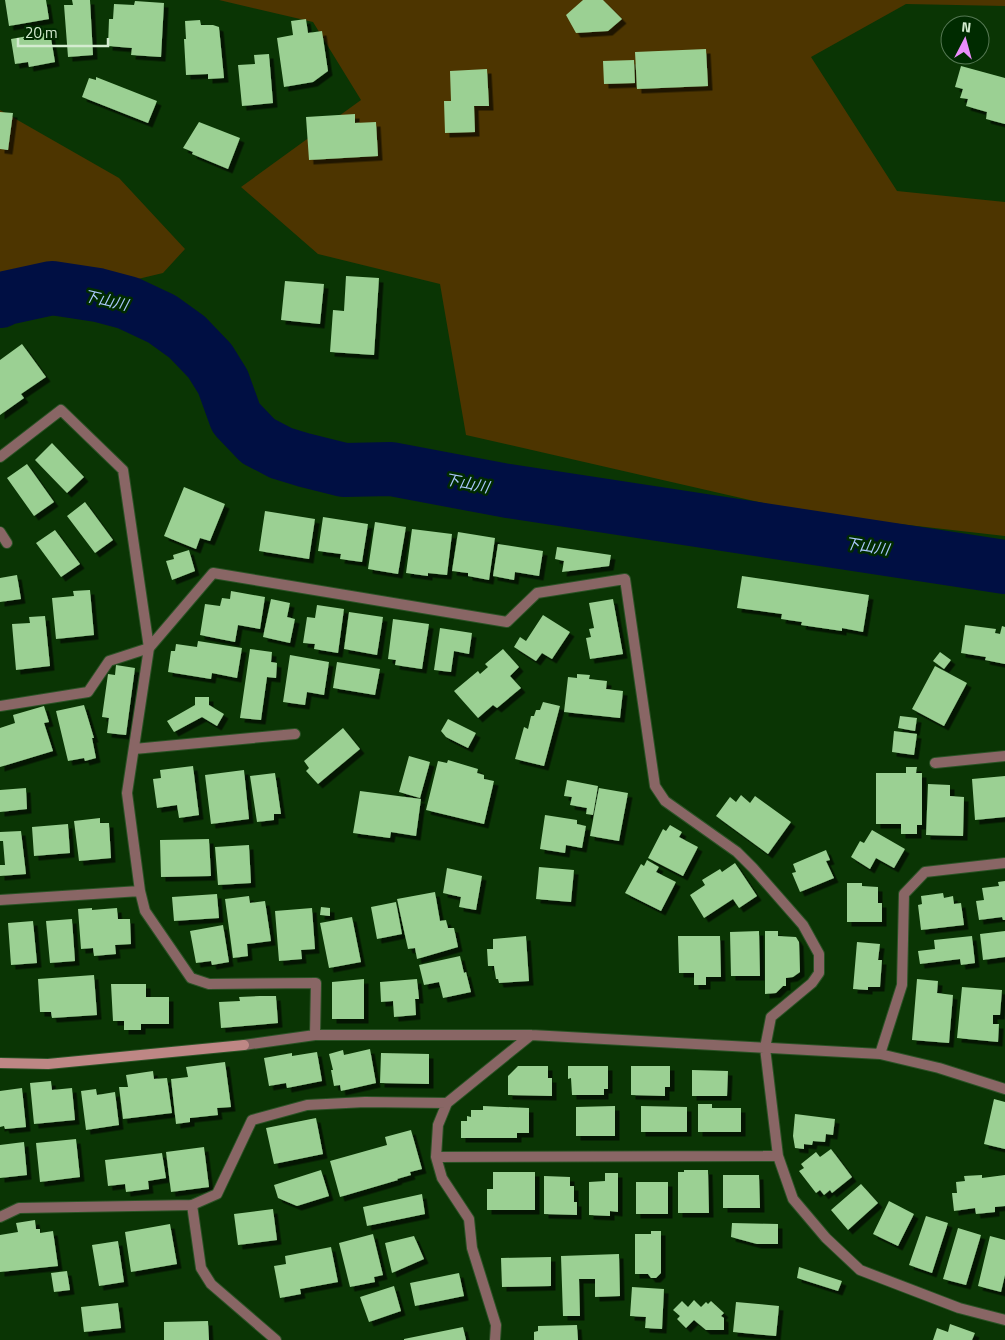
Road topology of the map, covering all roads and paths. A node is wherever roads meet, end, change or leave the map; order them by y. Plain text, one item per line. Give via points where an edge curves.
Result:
1 (0, 457) edge
2 (0, 532) edge
3 (7, 543) dead end
4 (149, 648) junction
5 (0, 706) edge
6 (295, 734) dead end
7 (134, 749) junction
8 (1005, 756) edge
9 (935, 763) dead end
10 (1005, 863) edge
11 (140, 891) junction
12 (0, 900) edge
13 (315, 1035) junction
14 (531, 1035) junction
15 (765, 1048) junction
16 (880, 1054) junction
17 (0, 1063) edge
18 (1005, 1089) edge
19 (447, 1103) junction
20 (436, 1156) junction
21 (778, 1156) junction
22 (192, 1205) junction
23 (0, 1216) edge
24 (1005, 1320) edge
25 (276, 1340) edge
26 (495, 1340) edge

1 - 4 street via 61,410 123,470
2 - 3 street
4 - 5 street via 109,661 88,692
4 - 7 street
4 - 15 street via 212,573 507,622 536,593 625,579 655,786 665,801 737,852 754,868 803,926 819,954 819,972 812,983 771,1017
6 - 7 street
7 - 11 street via 127,793
8 - 9 street
10 - 16 street via 925,872 904,894 902,985
11 - 12 street
11 - 13 street via 145,911 191,978 209,984 316,983
13 - 14 street
13 - 17 street via 48,1064
14 - 15 street
14 - 19 street
15 - 16 street
15 - 21 street
16 - 18 street
19 - 20 street via 438,1125
19 - 22 street via 307,1105 252,1120 217,1194
20 - 21 street
20 - 26 street via 442,1178 469,1219 472,1248 496,1325
21 - 24 street via 794,1199 826,1238 860,1270 958,1308
22 - 23 street via 19,1208
22 - 25 street via 202,1268 210,1284

